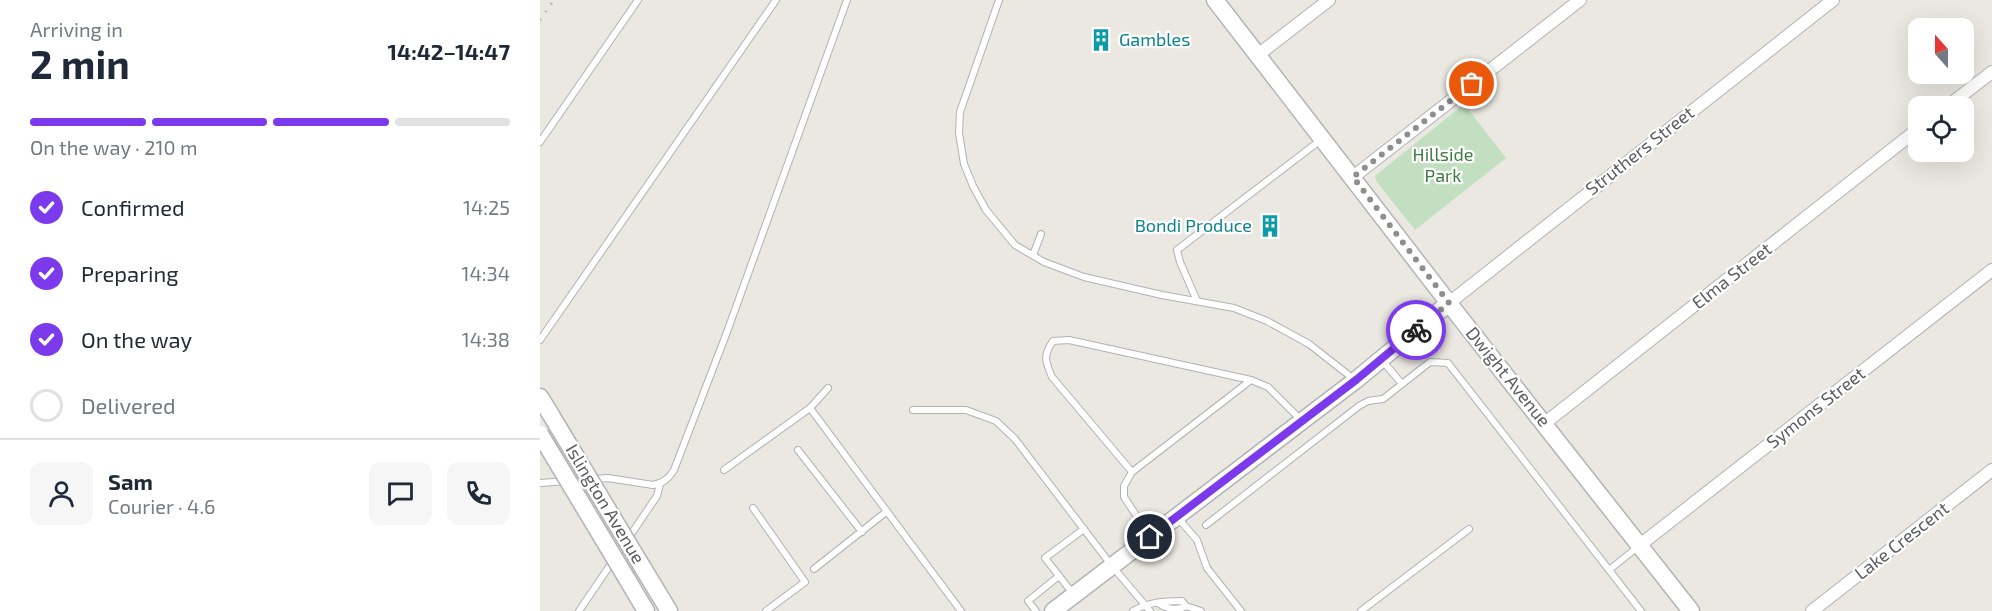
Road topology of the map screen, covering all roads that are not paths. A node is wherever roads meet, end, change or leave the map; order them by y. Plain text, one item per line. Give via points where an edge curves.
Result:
1 (638, 0) edge
2 (776, 0) edge
3 (847, 0) edge
4 (999, 0) edge
5 (1215, 0) edge
6 (1329, 0) edge
7 (1580, 0) edge
8 (1833, 0) edge
9 (1258, 55) junction
10 (1992, 72) edge
11 (1961, 96) edge
12 (1908, 137) edge
13 (1323, 139) junction
14 (540, 142) edge
15 (1353, 177) junction
16 (1041, 234) dead end
17 (1033, 255) junction
18 (1992, 270) edge
19 (1197, 301) junction
20 (1449, 303) junction
21 (540, 340) edge
22 (1381, 359) junction
23 (1251, 380) junction
24 (1356, 380) junction
25 (1402, 384) junction
26 (828, 388) dead end
27 (540, 397) edge
28 (810, 408) junction
29 (913, 410) dead end
30 (1302, 421) junction
31 (1545, 423) junction
32 (540, 434) edge
33 (798, 450) dead end
34 (724, 470) dead end
35 (1992, 470) edge
36 (1132, 472) junction
37 (540, 483) edge
38 (660, 484) junction
39 (753, 508) dead end
40 (886, 512) junction
41 (1177, 517) junction
42 (1206, 525) dead end
43 (1084, 529) junction
44 (1469, 529) dead end
45 (862, 532) junction
46 (1150, 537) junction
47 (1640, 545) junction
48 (1112, 566) junction
49 (814, 569) dead end
50 (1609, 570) junction
51 (1059, 576) junction
52 (1074, 595) junction
53 (1145, 604) junction
54 (579, 611) edge
55 (646, 611) edge
56 (669, 611) edge
57 (766, 611) edge
58 (961, 611) edge
59 (1036, 611) edge
60 (1053, 611) edge
61 (1133, 611) edge
62 (1150, 611) edge
63 (1201, 611) edge
64 (1240, 611) edge
65 (1361, 611) edge
66 (1640, 611) edge
67 (1691, 611) edge
68 (1812, 611) edge

1 - 14 lane
2 - 21 lane
3 - 38 lane via 674,470
4 - 17 lane via 960,112 959,133 964,164 986,210 1015,245
5 - 9 street, Dwight Avenue
6 - 9 street
7 - 15 street
8 - 20 street, Struthers Street
9 - 13 street, Dwight Avenue
10 - 11 street
12 - 31 street, Elma Street
13 - 15 street, Dwight Avenue
13 - 19 lane via 1177,250
15 - 20 street, Dwight Avenue
16 - 17 lane
17 - 19 lane via 1084,277
18 - 47 street, Symons Street
19 - 24 lane via 1234,308 1267,321 1309,344
20 - 22 street
20 - 31 street, Dwight Avenue
22 - 24 street
22 - 25 lane
23 - 30 lane via 1268,387
23 - 36 lane
23 - 36 lane via 1069,340 1053,341 1046,351 1052,377
24 - 30 street
25 - 42 lane via 1383,399 1359,406
25 - 50 lane via 1430,362 1448,363
26 - 28 lane
27 - 56 street, Islington Avenue, bridge
28 - 34 lane
28 - 40 lane
29 - 43 lane via 966,410 996,421 1015,439
30 - 41 street
31 - 47 street, Dwight Avenue
32 - 55 street, Islington Avenue, bridge
33 - 45 lane
35 - 68 street, Lake Crescent
36 - 46 lane via 1124,486 1124,497
37 - 38 lane via 608,477
38 - 54 lane via 657,496
39 - 57 lane via 805,582
40 - 45 lane
40 - 58 lane
41 - 46 street
41 - 64 lane via 1197,540 1207,568
43 - 48 lane
43 - 51 lane via 1045,558
44 - 65 lane
45 - 49 lane
46 - 48 street
47 - 50 lane
47 - 67 street, Dwight Avenue
48 - 52 street
48 - 53 lane
50 - 66 lane
51 - 52 lane
51 - 59 lane via 1028,601
52 - 60 street
53 - 61 lane
53 - 62 lane
53 - 63 lane via 1182,601

